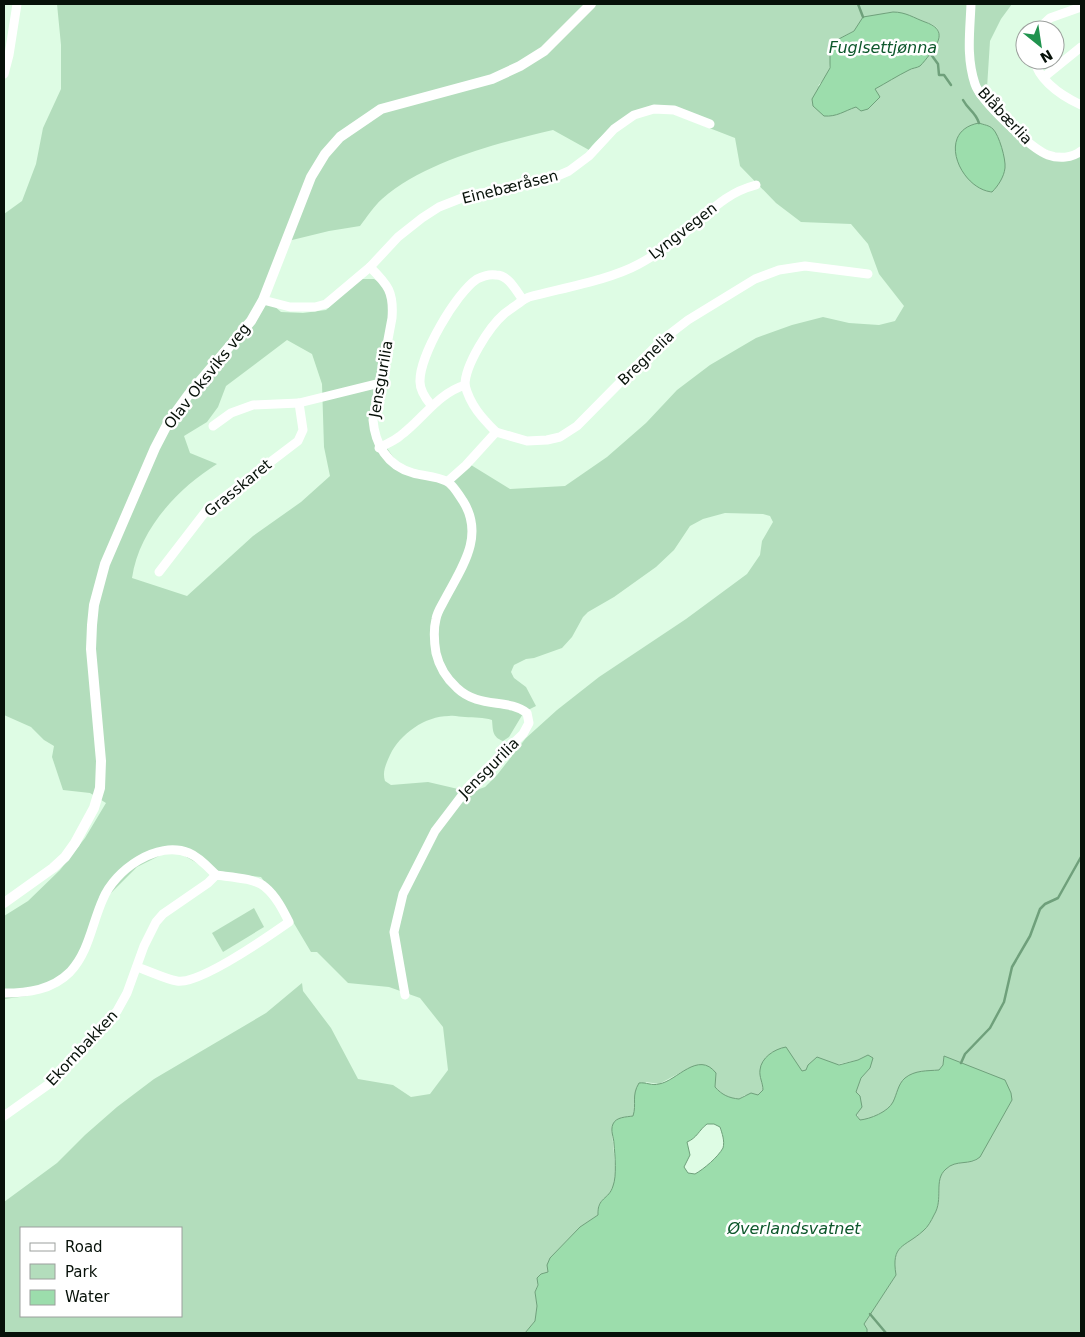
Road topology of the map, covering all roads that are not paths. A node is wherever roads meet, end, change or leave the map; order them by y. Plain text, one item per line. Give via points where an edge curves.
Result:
1 (16, 4) edge
2 (591, 4) edge
3 (971, 4) edge
4 (1081, 7) edge
5 (1048, 20) edge
6 (1081, 47) edge
7 (1039, 70) edge
8 (4, 74) edge
9 (1044, 77) junction
10 (1081, 105) edge
11 (710, 124) dead end
12 (1081, 151) edge
13 (756, 185) dead end
14 (370, 267) junction
15 (868, 274) dead end
16 (263, 300) junction
17 (523, 300) junction
18 (380, 383) junction
19 (465, 385) junction
20 (298, 403) junction
21 (432, 405) junction
22 (213, 426) dead end
23 (496, 432) junction
24 (379, 448) junction
25 (448, 481) junction
26 (159, 572) dead end
27 (216, 874) junction
28 (4, 903) edge
29 (137, 967) junction
30 (4, 993) edge
31 (405, 994) dead end
32 (4, 1116) edge

1 - 8 street
2 - 16 street, Olav Oksviks veg via 544,51 520,66 492,79 381,109 340,136 311,177
3 - 12 street, Blåbærlia via 968,49 976,88 1038,150 1059,158
4 - 5 street
6 - 9 street
7 - 9 street
9 - 10 street via 1064,97
11 - 14 street, Einebæråsen via 674,110 654,109 634,115 569,171 548,180 467,196 439,207 398,237
13 - 17 street, Lyngvegen via 733,193 638,265
14 - 16 street, Einebæråsen via 326,304 290,307
14 - 18 street, Jensgurilia via 392,294 392,318
15 - 23 street, Bregnelia via 805,266 779,270 755,279 662,340 577,426 566,433 547,440 527,441
16 - 28 street, Olav Oksviks veg via 251,321 168,424 106,564 94,605 92,625 91,649 101,761 100,788 94,808 65,856
17 - 19 street, Lyngvegen via 502,315 482,342 474,354
17 - 21 street via 508,280 498,274 476,280 463,292 447,315 422,368 420,383 424,396
18 - 20 street
18 - 24 street, Jensgurilia via 373,420
19 - 21 street via 453,389
19 - 23 street via 475,409
20 - 22 street via 253,405 231,413
20 - 26 street, Grasskaret via 303,430 298,441 206,511
21 - 24 street via 401,436
23 - 25 street
24 - 25 street via 403,469
25 - 31 street, Jensgurilia via 463,501 473,531 470,547 436,618 434,641 438,658 446,676 458,689 472,698 519,707 527,713 528,722 523,734 452,807 435,831 403,894 394,932
27 - 29 street, Ekornbakken via 156,922
27 - 29 street via 264,886 290,922 201,977 177,981
27 - 30 street via 191,854 182,851 162,850 147,856 133,864 110,886 82,956 72,970 46,988
29 - 32 street, Ekornbakken via 117,1011 49,1084

